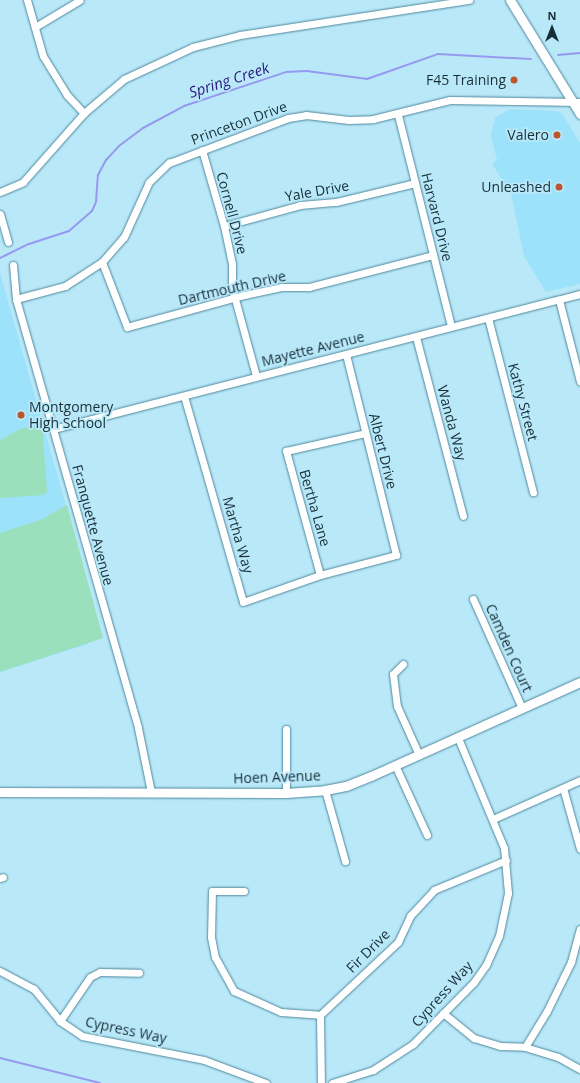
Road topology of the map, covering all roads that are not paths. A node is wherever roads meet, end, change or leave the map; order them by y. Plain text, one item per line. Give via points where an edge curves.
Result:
1 (27, 0) edge
2 (80, 0) edge
3 (413, 0) edge
4 (469, 0) edge
5 (510, 0) edge
6 (418, 7) junction
7 (35, 27) junction
8 (576, 102) edge
9 (84, 113) junction
10 (580, 114) edge
11 (398, 115) junction
12 (202, 150) junction
13 (415, 183) junction
14 (0, 192) edge
15 (0, 214) edge
16 (224, 226) junction
17 (8, 242) dead end
18 (433, 255) junction
19 (102, 262) junction
20 (13, 265) dead end
21 (580, 294) edge
22 (235, 298) junction
23 (16, 299) junction
24 (559, 300) junction
25 (488, 318) junction
26 (451, 326) junction
27 (416, 336) junction
28 (346, 354) junction
29 (256, 376) junction
30 (580, 381) edge
31 (184, 396) junction
32 (53, 429) junction
33 (365, 433) junction
34 (533, 492) dead end
35 (463, 516) dead end
36 (320, 575) junction
37 (473, 599) dead end
38 (403, 664) dead end
39 (580, 682) edge
40 (522, 708) junction
41 (286, 729) dead end
42 (458, 738) junction
43 (419, 755) junction
44 (395, 765) junction
45 (580, 780) edge
46 (563, 788) junction
47 (325, 790) junction
48 (0, 792) edge
49 (151, 792) junction
50 (286, 793) junction
51 (493, 819) junction
52 (427, 835) dead end
53 (580, 849) edge
54 (506, 860) junction
55 (345, 861) dead end
56 (244, 891) dead end
57 (580, 928) edge
58 (0, 971) edge
59 (139, 973) dead end
60 (443, 1013) junction
61 (320, 1015) junction
62 (60, 1021) junction
63 (525, 1047) junction
64 (580, 1069) edge
65 (266, 1083) edge
66 (321, 1083) edge
67 (332, 1083) edge

1 - 7 street
2 - 7 street
3 - 6 street
4 - 6 street
5 - 8 street
6 - 9 street via 240,35 193,47 124,79
7 - 9 street via 43,56 67,95
8 - 10 street
8 - 11 street, Princeton Drive via 450,100 431,103
9 - 14 street via 22,182
11 - 12 street, Princeton Drive via 356,120 294,116
11 - 13 street, Harvard Drive
12 - 16 street, Cornell Drive
12 - 19 street, Princeton Drive via 169,163 153,177 124,237
13 - 16 street, Yale Drive via 336,202 300,204
13 - 18 street, Harvard Drive
15 - 17 street
16 - 22 street, Cornell Drive via 232,264 232,288
18 - 22 street, Dartmouth Drive via 309,287 281,287
18 - 26 street, Harvard Drive
19 - 22 street, Dartmouth Drive via 127,327
19 - 23 street, Princeton Drive via 65,286
20 - 23 street, Franquette Avenue
21 - 24 street, Mayette Avenue
22 - 29 street, Cornell Drive
23 - 32 street, Franquette Avenue
24 - 25 street, Mayette Avenue
24 - 30 street
25 - 26 street, Mayette Avenue
25 - 34 street, Kathy Street
26 - 27 street, Mayette Avenue
27 - 28 street, Mayette Avenue
27 - 35 street, Wanda Way
28 - 29 street, Mayette Avenue
28 - 33 street, Albert Drive
29 - 31 street, Mayette Avenue
31 - 32 street, Mayette Avenue
31 - 36 street, Martha Way via 243,602
32 - 49 street, Franquette Avenue via 138,728
33 - 36 street, Albert Drive via 396,554
33 - 36 street, Bertha Lane via 286,451
37 - 40 street, Camden Court
38 - 43 street via 393,674 397,706
39 - 40 street, Hoen Avenue
40 - 42 street, Hoen Avenue
41 - 50 street
42 - 43 street, Hoen Avenue
42 - 51 street, Cypress Way
43 - 44 street, Hoen Avenue
44 - 47 street, Hoen Avenue via 346,786
44 - 52 street
45 - 46 street
46 - 51 street
46 - 53 street
47 - 50 street, Hoen Avenue
47 - 55 street
48 - 49 street, Hoen Avenue
49 - 50 street, Hoen Avenue
51 - 54 street, Cypress Way
54 - 60 street, Cypress Way via 507,902 495,946 474,982
54 - 61 street, Fir Drive via 434,890 410,916 398,942
56 - 61 street via 212,891 211,937 215,957 234,990 281,1012
57 - 63 street via 571,962 547,1011
58 - 62 street, Cypress Way via 34,989
59 - 62 street via 100,972 90,977
60 - 63 street via 474,1038 501,1046
60 - 67 street, Cypress Way via 413,1044 391,1060 365,1073
61 - 66 street
62 - 65 street, Cypress Way via 82,1036 204,1060
63 - 64 street via 558,1057

